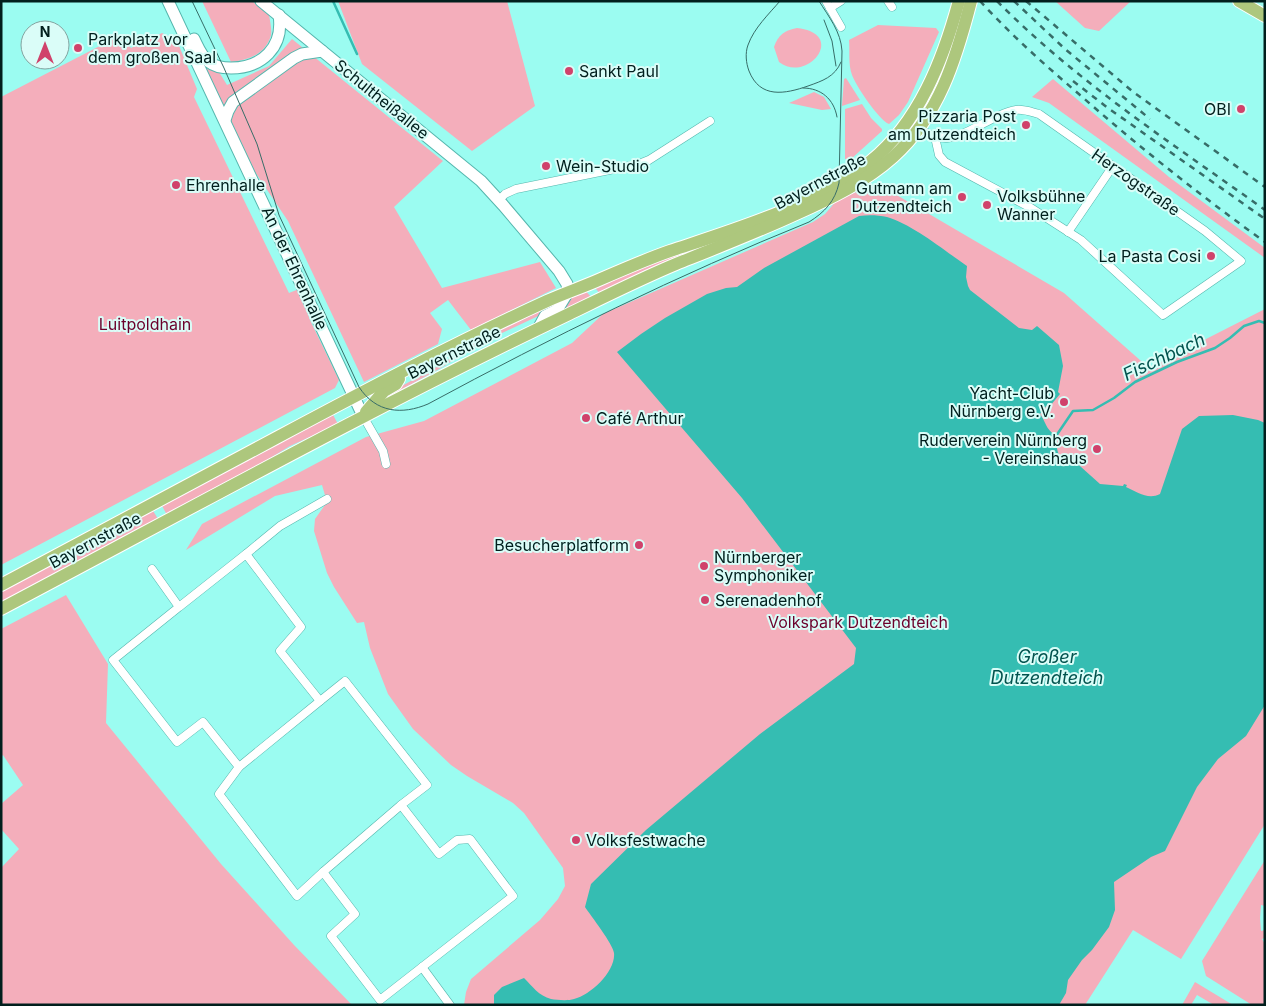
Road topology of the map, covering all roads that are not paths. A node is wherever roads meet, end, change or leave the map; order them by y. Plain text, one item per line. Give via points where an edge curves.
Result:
1 (168, 1) edge
2 (261, 1) edge
3 (841, 1) edge
4 (959, 1) edge
5 (971, 1) edge
6 (1239, 1) edge
7 (1256, 1) edge
8 (828, 4) edge
9 (1265, 7) edge
10 (279, 15) junction
11 (1265, 16) edge
12 (180, 26) junction
13 (841, 27) dead end
14 (322, 51) junction
15 (225, 120) junction
16 (908, 120) junction
17 (710, 121) dead end
18 (920, 128) junction
19 (935, 137) junction
20 (1113, 166) junction
21 (499, 200) junction
22 (1068, 232) junction
23 (568, 292) junction
24 (538, 329) junction
25 (404, 370) junction
26 (355, 396) junction
27 (363, 416) junction
28 (286, 433) junction
29 (294, 452) junction
30 (386, 464) dead end
31 (326, 499) dead end
32 (246, 554) junction
33 (152, 569) dead end
34 (1, 585) edge
35 (179, 607) junction
36 (1, 609) edge
37 (320, 701) junction
38 (239, 767) junction
39 (401, 805) junction
40 (323, 872) junction
41 (422, 967) junction
42 (450, 1005) edge

1 - 12 main road
2 - 10 main road, Schultheißallee
3 - 8 street
4 - 16 main road, Bayernstraße via 938,66
5 - 18 main road, Bayernstraße via 947,79
6 - 11 main road
7 - 9 main road
8 - 13 street
10 - 12 main road via 280,31 270,52 253,64 236,68 210,63 201,54 192,35
10 - 14 main road, Schultheißallee
12 - 15 main road
14 - 15 main road via 302,54 285,64 234,102
14 - 21 main road, Schultheißallee via 461,164
15 - 26 main road, An der Ehrenhalle
16 - 18 street
16 - 23 main road, Bayernstraße via 876,157 834,185 741,227 659,255
17 - 21 street via 639,164 516,189
18 - 19 street
18 - 24 main road, Bayernstraße via 883,166 835,195 656,273
19 - 20 street, Herzogstraße via 955,136 1010,111 1026,110 1045,118
19 - 22 street via 939,155 945,162 1031,208
20 - 22 street
20 - 22 street, Herzogstraße via 1206,231 1241,261 1163,314 1104,259
21 - 23 main road, Schultheißallee via 559,271
23 - 24 main road via 557,310 545,316
23 - 25 main road, Bayernstraße
24 - 27 main road, Bayernstraße
25 - 26 main road, Bayernstraße
25 - 27 main road via 396,384 384,391
26 - 27 main road, An der Ehrenhalle
26 - 28 main road, Bayernstraße
27 - 29 main road, Bayernstraße
27 - 30 street
28 - 29 main road via 294,440
28 - 34 main road, Bayernstraße
29 - 36 main road, Bayernstraße
31 - 32 street via 280,526
32 - 35 street
32 - 37 street via 301,627 280,651
33 - 35 street
35 - 38 street via 113,660 177,742 203,722
37 - 38 street
37 - 39 street via 345,681 427,785
38 - 40 street via 219,794 297,896
39 - 40 street
39 - 41 street via 439,854 457,840 470,839 513,896
40 - 41 street via 355,914 331,936 380,1000
41 - 42 street

